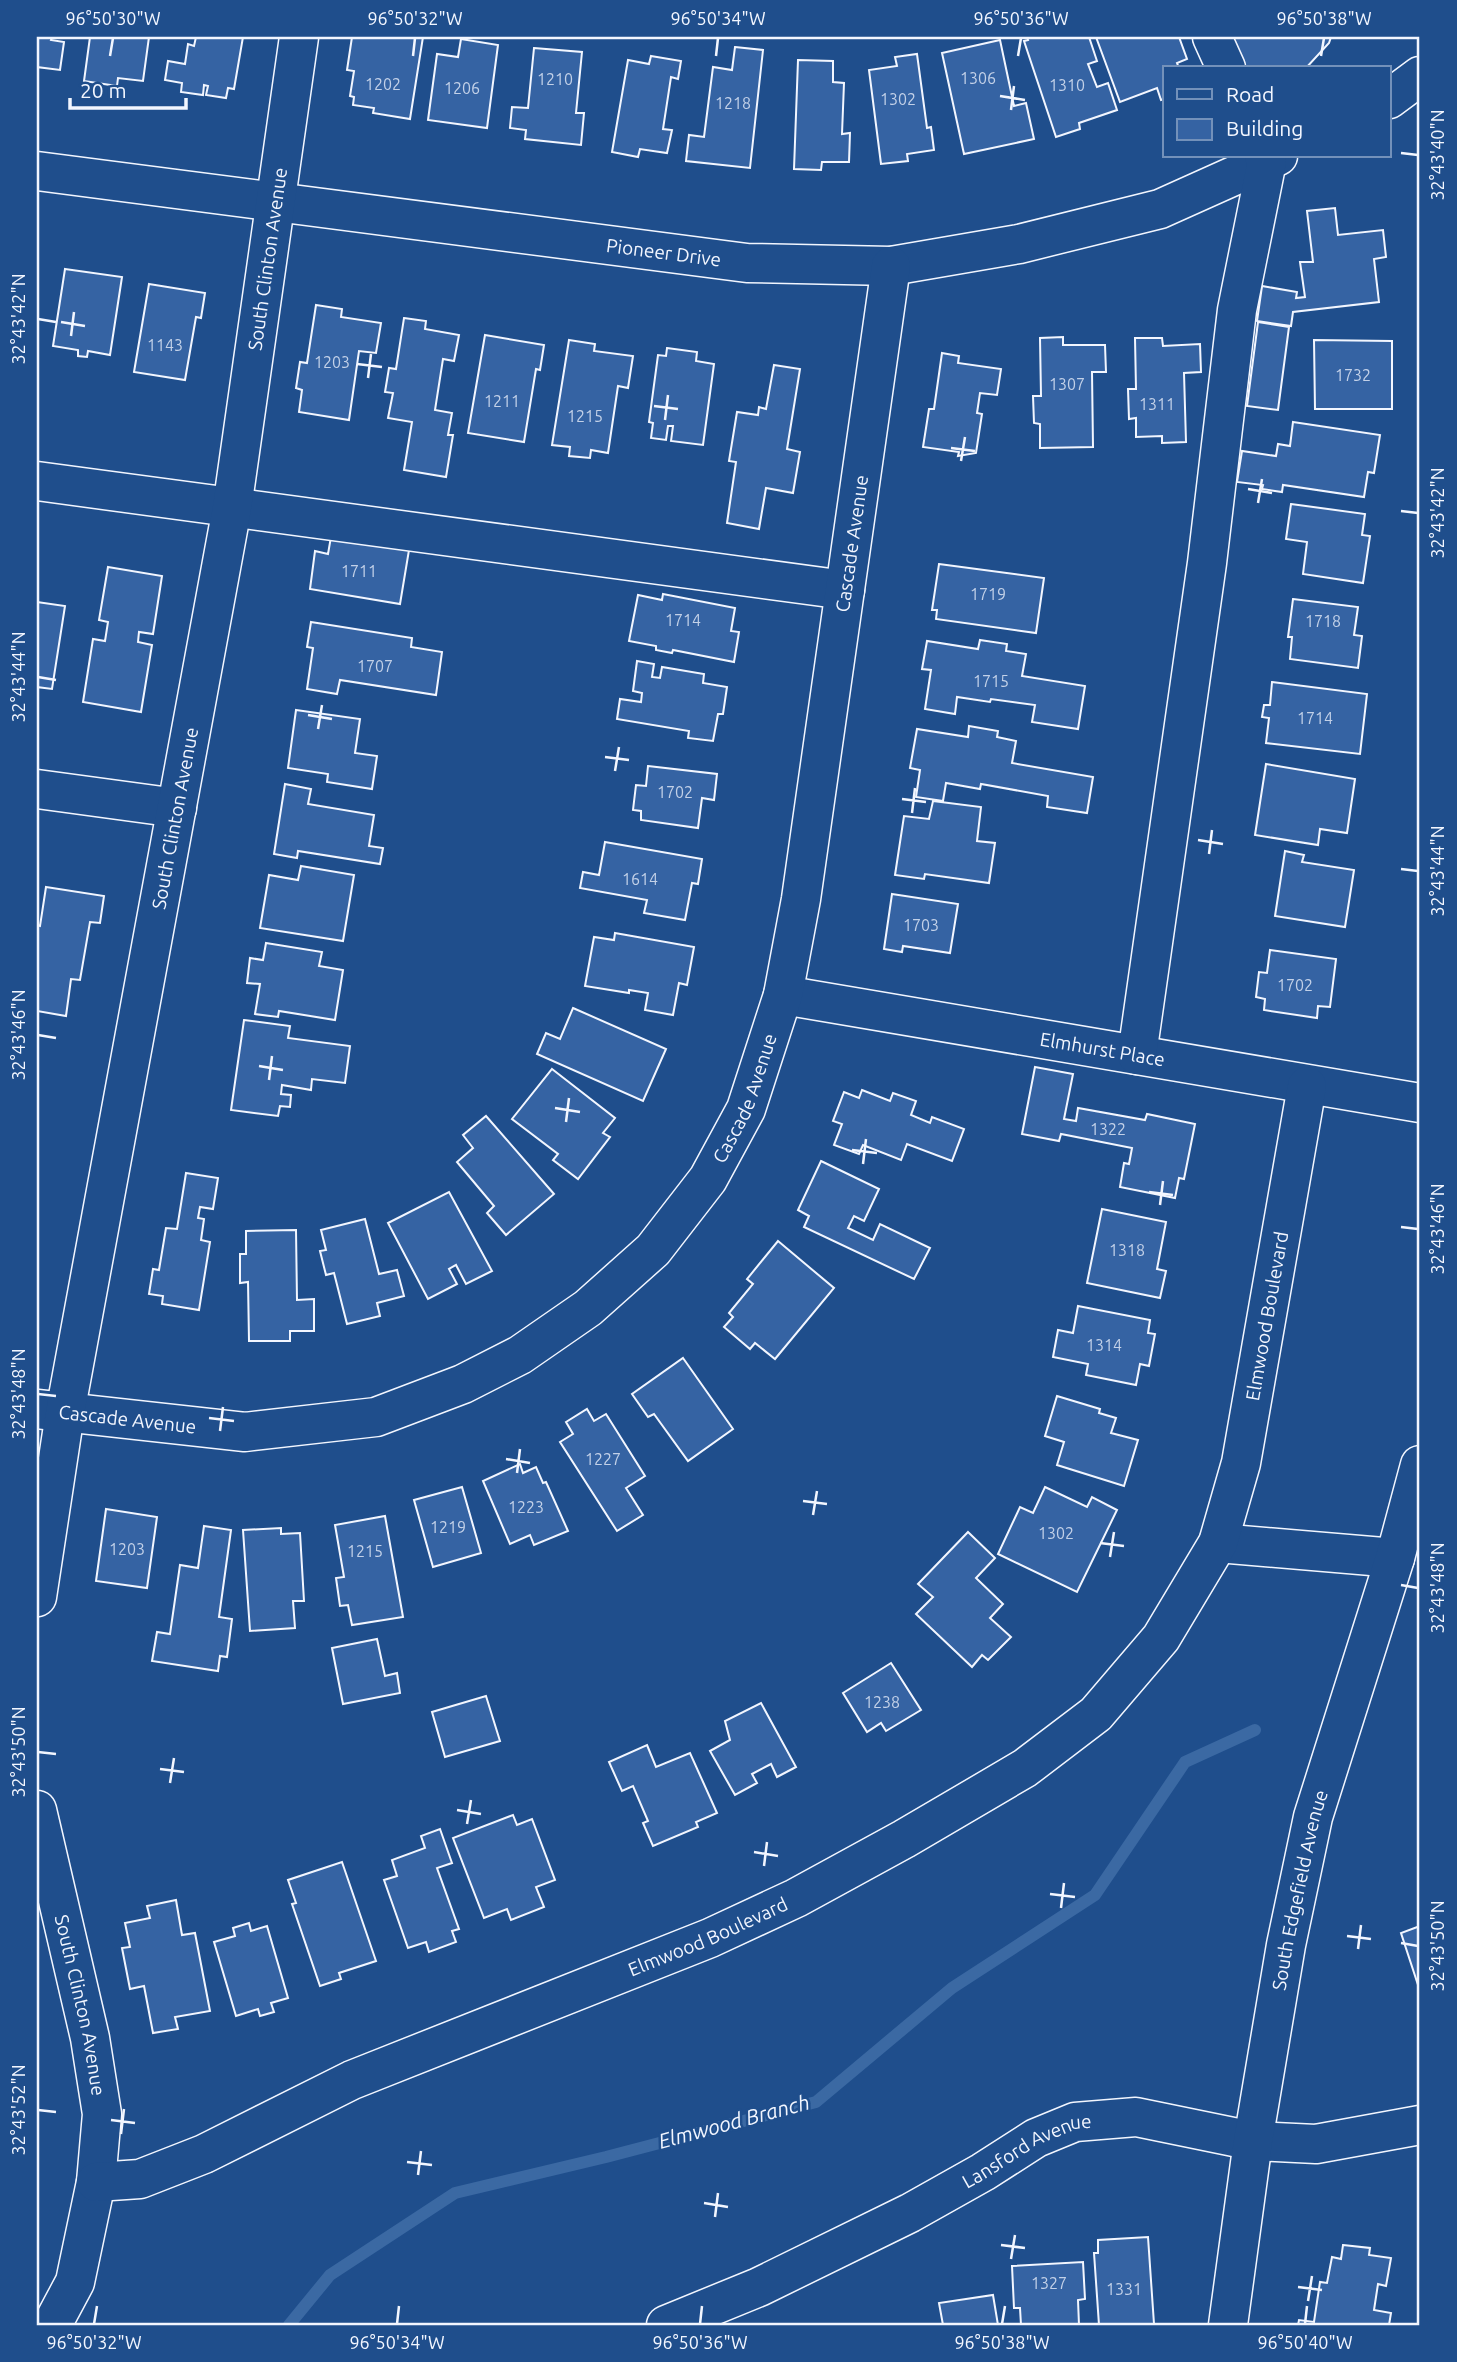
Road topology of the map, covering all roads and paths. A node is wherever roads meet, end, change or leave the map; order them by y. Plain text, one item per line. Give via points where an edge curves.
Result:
1 (299, 37) edge
2 (1212, 37) edge
3 (1225, 66) edge
4 (1420, 76) edge
5 (1390, 98) edge
6 (1270, 158) edge
7 (37, 171) edge
8 (277, 203) junction
9 (891, 265) junction
10 (37, 481) edge
11 (232, 508) junction
12 (845, 590) junction
13 (37, 789) edge
14 (177, 808) junction
15 (783, 995) junction
16 (1136, 1055) junction
17 (1307, 1086) junction
18 (1420, 1103) edge
19 (51, 1411) edge
20 (1420, 1465) edge
21 (1218, 1543) junction
22 (1395, 1558) junction
23 (37, 1597) edge
24 (37, 1810) edge
25 (50, 1916) edge
26 (1420, 2125) edge
27 (1253, 2141) junction
28 (96, 2182) junction
29 (75, 2283) junction
30 (52, 2325) edge
31 (87, 2325) edge
32 (666, 2325) edge
33 (1227, 2325) edge

1 - 8 street, South Clinton Avenue
2 - 3 street
4 - 5 street
6 - 9 street, Pioneer Drive via 1160,209 1019,244
6 - 16 street via 1237,310 1207,563
7 - 8 street, Pioneer Drive
8 - 9 street, Pioneer Drive via 747,263
8 - 11 street, South Clinton Avenue
9 - 12 street, Cascade Avenue
10 - 11 street
11 - 12 street
11 - 14 street, South Clinton Avenue
12 - 15 street, Cascade Avenue
13 - 14 street
14 - 19 street, South Clinton Avenue
15 - 16 street, Elmhurst Place
15 - 19 street, Cascade Avenue via 746,1109 708,1179 653,1250 588,1308 520,1355 463,1384 376,1417 244,1432
16 - 17 street, Elmhurst Place
17 - 18 street, Elmhurst Place
17 - 21 street, Elmwood Boulevard via 1241,1463
19 - 23 street, South Clinton Avenue
20 - 22 street, South Edgefield Avenue
21 - 22 street
21 - 28 street, Elmwood Boulevard via 1161,1638 1096,1714 1026,1768 904,1839 710,1938 352,2080 204,2154 140,2179
22 - 27 street, South Edgefield Avenue via 1313,1817
24 - 25 street, South Clinton Avenue
25 - 28 street, South Clinton Avenue via 90,2038 102,2114
26 - 27 street, Lansford Avenue via 1316,2144
27 - 32 street, Lansford Avenue via 1136,2117 1075,2122 1035,2138 897,2220 759,2287
27 - 33 street, South Edgefield Avenue
28 - 29 street, South Clinton Avenue
29 - 30 street
29 - 31 street

